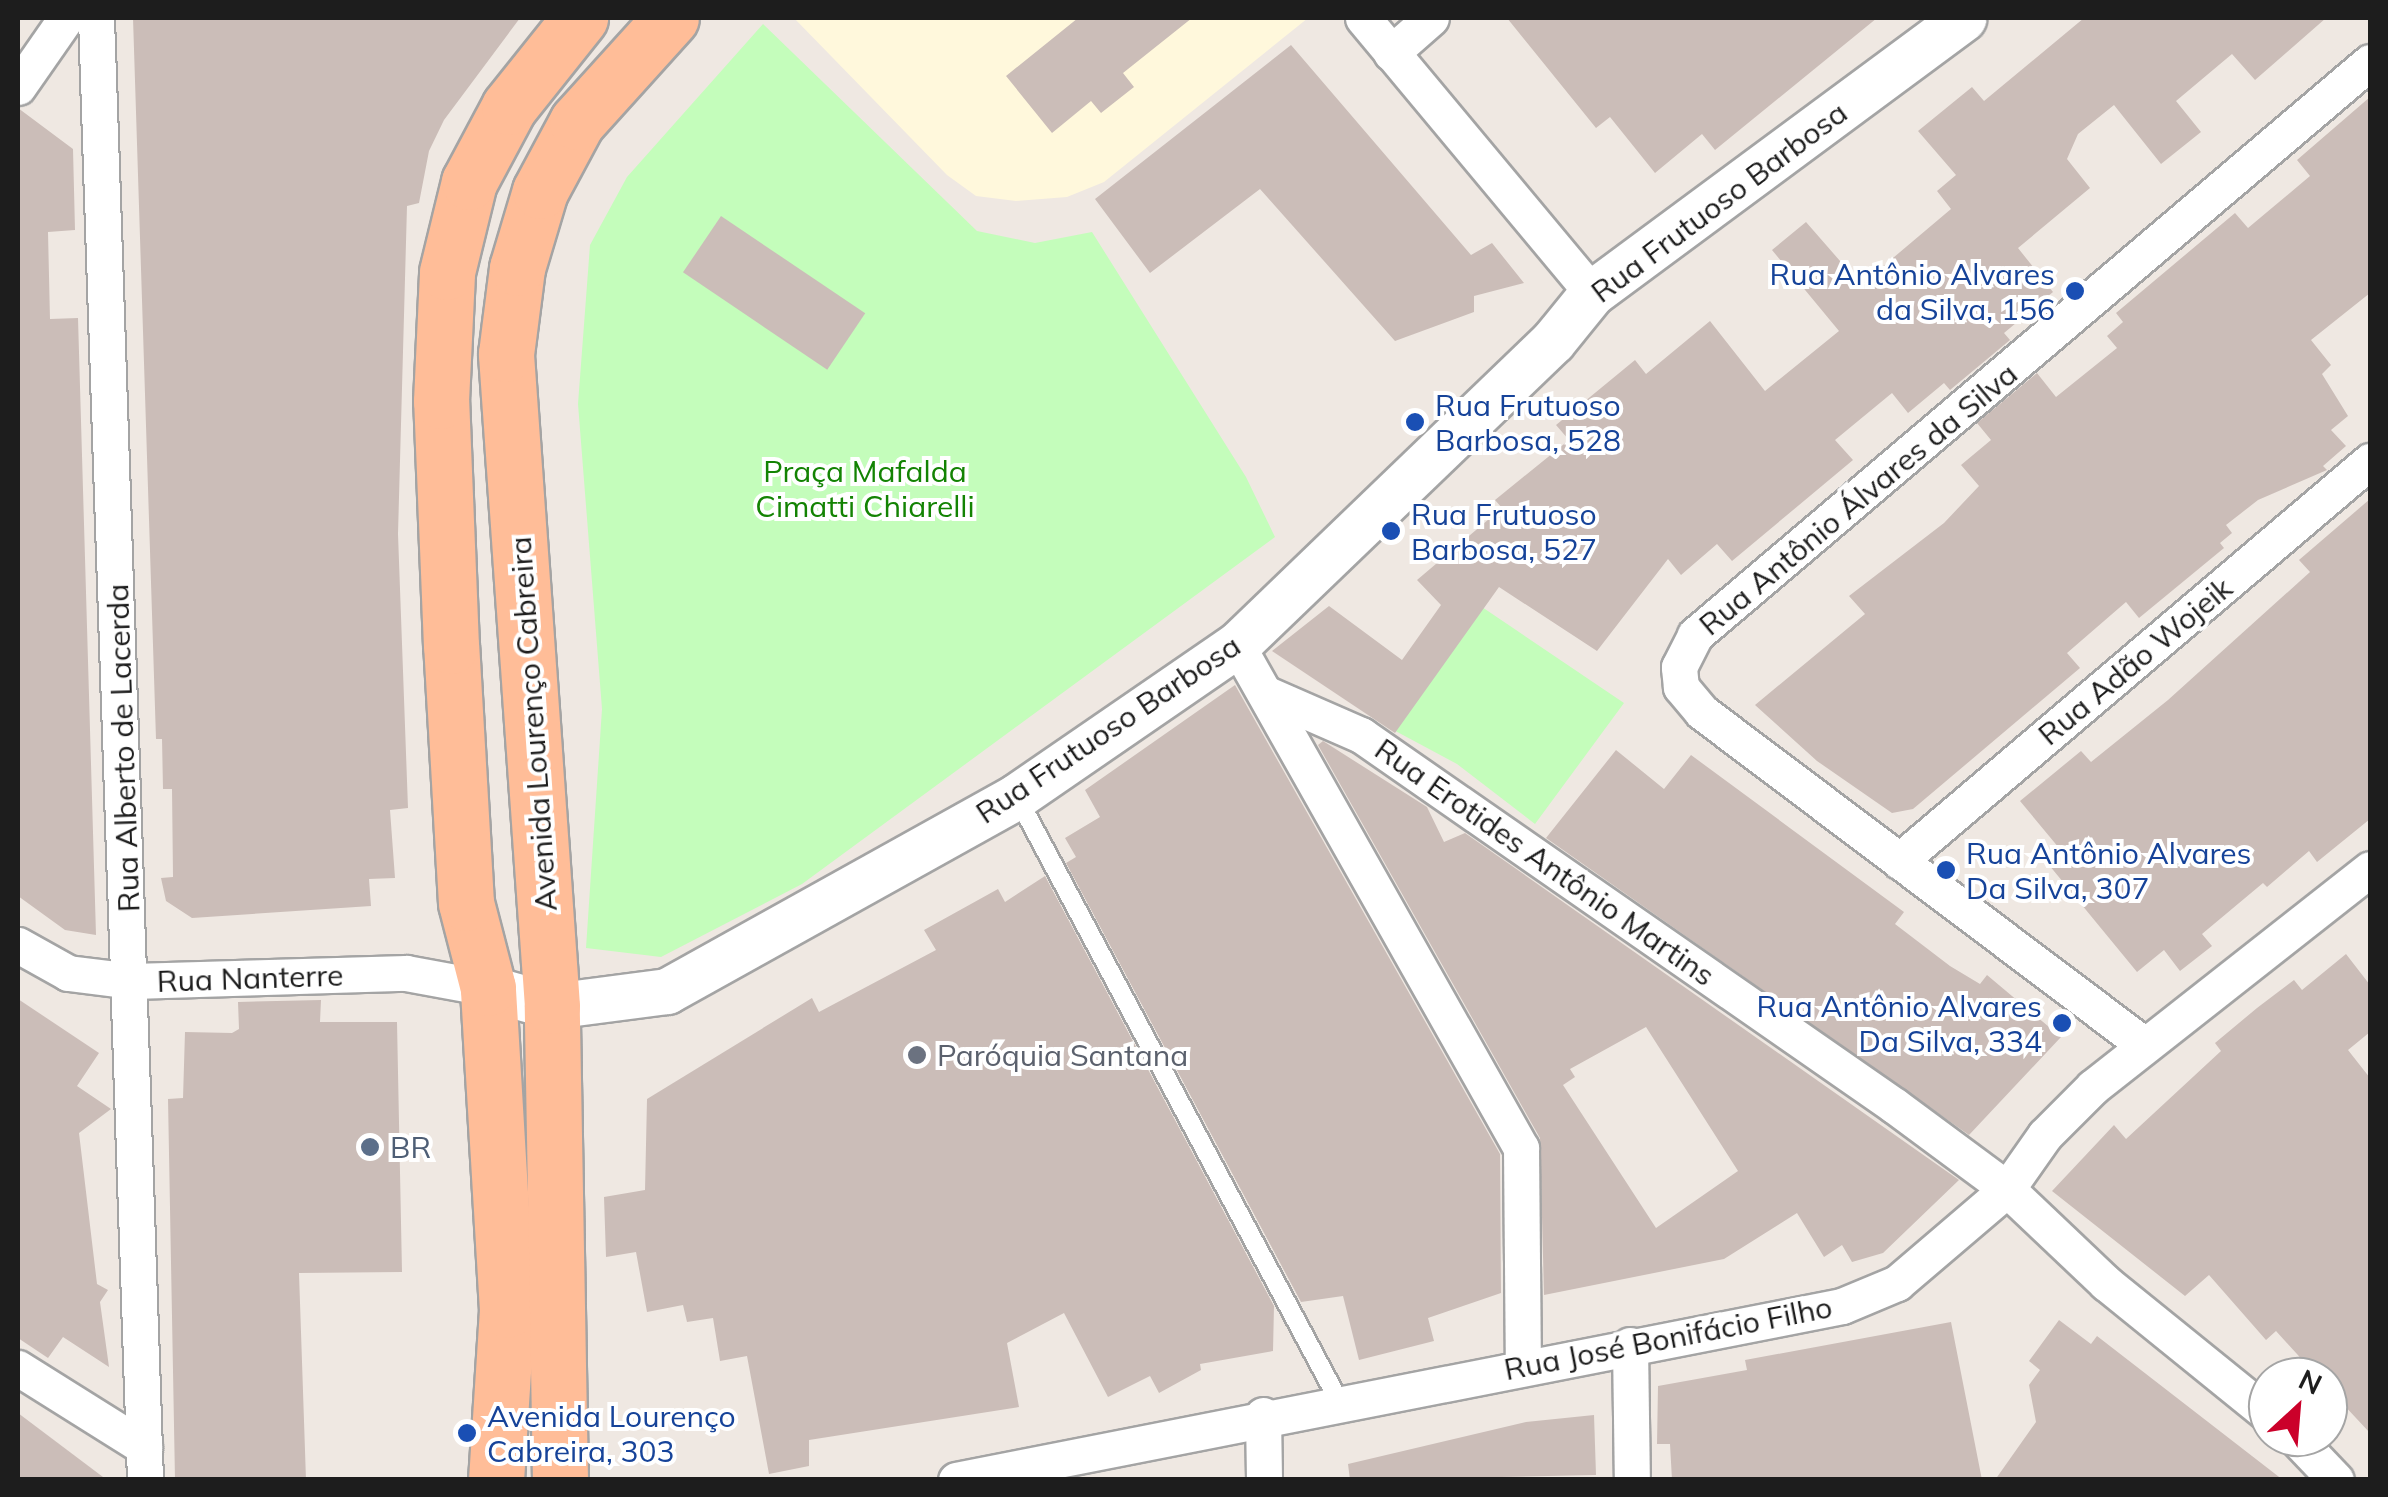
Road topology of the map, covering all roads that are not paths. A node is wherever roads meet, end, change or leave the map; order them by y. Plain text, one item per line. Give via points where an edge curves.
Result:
1 (66, 18) edge
2 (96, 18) edge
3 (580, 18) edge
4 (671, 18) edge
5 (1363, 18) edge
6 (1431, 18) edge
7 (1964, 18) edge
8 (1391, 53) junction
9 (2370, 62) edge
10 (18, 87) edge
11 (1592, 294) junction
12 (2370, 462) edge
13 (1238, 645) junction
14 (1267, 694) junction
15 (1017, 796) junction
16 (1898, 861) junction
17 (2370, 870) edge
18 (18, 945) edge
19 (132, 981) junction
20 (488, 988) junction
21 (552, 1006) junction
22 (2142, 1044) junction
23 (2007, 1190) junction
24 (1630, 1345) junction
25 (1523, 1367) junction
26 (18, 1368) edge
27 (2248, 1398) edge
28 (1339, 1401) junction
29 (1262, 1415) junction
30 (2314, 1457) edge
31 (145, 1463) edge
32 (496, 1480) edge
33 (560, 1480) edge
34 (956, 1480) edge
35 (1264, 1480) edge
36 (1632, 1480) edge
37 (2336, 1480) edge

1 - 10 street
2 - 19 street, Rua Alberto de Lacerda
3 - 20 main road via 508,108 477,168 447,272 441,401 452,666 466,903
4 - 21 main road, Avenida Lourenço Cabreira via 577,122 540,190 517,268 506,354
5 - 8 street
6 - 8 street
7 - 11 street, Rua Frutuoso Barbosa
8 - 11 street
9 - 16 street, Rua Antônio Álvares da Silva via 1684,646 1682,687 1702,712
11 - 13 street, Rua Frutuoso Barbosa via 1485,408 1373,508
12 - 16 street, Rua Adão Wojeik
13 - 14 street
13 - 15 street, Rua Frutuoso Barbosa
14 - 23 street, Rua Erotides Antônio Martins via 1361,735
14 - 25 street via 1521,1148
15 - 21 street, Rua Frutuoso Barbosa via 667,991
15 - 28 lane
16 - 22 street, Rua Antônio Álvares da Silva
17 - 22 street, Rua José Bonifácio Filho
18 - 19 street, Rua Nanterre via 68,974
19 - 20 street, Rua Nanterre via 406,973
19 - 31 street, Rua Alberto de Lacerda
20 - 21 street, Rua Frutuoso Barbosa
20 - 32 main road via 508,1310
21 - 33 main road, Avenida Lourenço Cabreira
22 - 23 street, Rua José Bonifácio Filho via 2045,1135
23 - 24 street, Rua José Bonifácio Filho via 1897,1283 1842,1306
23 - 27 street via 2106,1283
24 - 25 street, Rua José Bonifácio Filho
24 - 36 street
25 - 28 street, Rua José Bonifácio Filho
26 - 31 street
28 - 29 street, Rua José Bonifácio Filho
29 - 34 street, Rua José Bonifácio Filho
29 - 35 street
30 - 37 street

